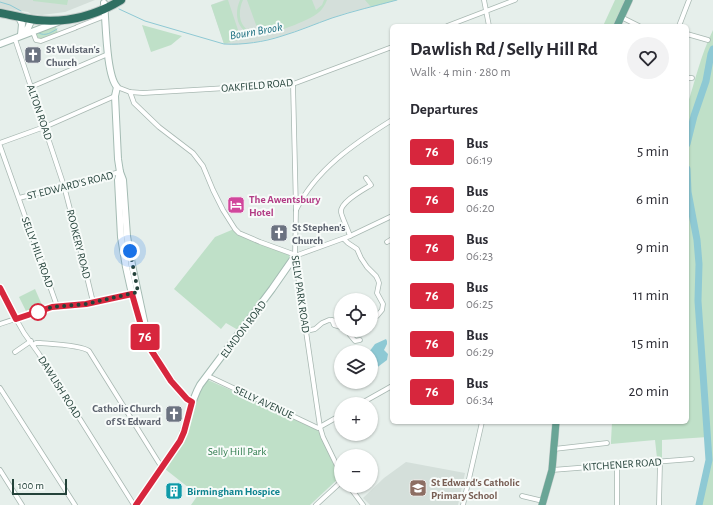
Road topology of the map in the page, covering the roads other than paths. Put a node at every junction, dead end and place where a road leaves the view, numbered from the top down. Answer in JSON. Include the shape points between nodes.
{"nodes":[{"id":1,"x":121,"y":0,"type":"edge"},
{"id":2,"x":484,"y":0,"type":"edge"},
{"id":3,"x":515,"y":0,"type":"edge"},
{"id":4,"x":629,"y":0,"type":"edge"},
{"id":5,"x":689,"y":0,"type":"edge"},
{"id":6,"x":106,"y":7,"type":"edge"},
{"id":7,"x":486,"y":11,"type":"junction"},
{"id":8,"x":0,"y":13,"type":"edge"},
{"id":9,"x":19,"y":17,"type":"junction"},
{"id":10,"x":620,"y":17,"type":"junction"},
{"id":11,"x":32,"y":19,"type":"junction"},
{"id":12,"x":59,"y":21,"type":"junction"},
{"id":13,"x":452,"y":24,"type":"edge"},
{"id":14,"x":489,"y":24,"type":"edge"},
{"id":15,"x":617,"y":24,"type":"edge"},
{"id":16,"x":635,"y":24,"type":"edge"},
{"id":17,"x":679,"y":24,"type":"edge"},
{"id":18,"x":33,"y":32,"type":"junction"},
{"id":19,"x":689,"y":35,"type":"edge"},
{"id":20,"x":18,"y":37,"type":"junction"},
{"id":21,"x":708,"y":40,"type":"dead end"},
{"id":22,"x":0,"y":44,"type":"edge"},
{"id":23,"x":390,"y":48,"type":"edge"},
{"id":24,"x":108,"y":54,"type":"junction"},
{"id":25,"x":293,"y":84,"type":"junction"},
{"id":26,"x":31,"y":87,"type":"junction"},
{"id":27,"x":117,"y":87,"type":"junction"},
{"id":28,"x":130,"y":92,"type":"junction"},
{"id":29,"x":115,"y":96,"type":"junction"},
{"id":30,"x":390,"y":121,"type":"edge"},
{"id":31,"x":45,"y":126,"type":"junction"},
{"id":32,"x":0,"y":144,"type":"edge"},
{"id":33,"x":120,"y":172,"type":"junction"},
{"id":34,"x":366,"y":178,"type":"dead end"},
{"id":35,"x":64,"y":186,"type":"junction"},
{"id":36,"x":304,"y":195,"type":"junction"},
{"id":37,"x":295,"y":196,"type":"junction"},
{"id":38,"x":19,"y":198,"type":"junction"},
{"id":39,"x":296,"y":210,"type":"junction"},
{"id":40,"x":390,"y":217,"type":"edge"},
{"id":41,"x":350,"y":236,"type":"junction"},
{"id":42,"x":344,"y":239,"type":"junction"},
{"id":43,"x":390,"y":241,"type":"edge"},
{"id":44,"x":387,"y":242,"type":"dead end"},
{"id":45,"x":295,"y":256,"type":"junction"},
{"id":46,"x":0,"y":288,"type":"edge"},
{"id":47,"x":135,"y":293,"type":"junction"},
{"id":48,"x":376,"y":293,"type":"edge"},
{"id":49,"x":378,"y":296,"type":"edge"},
{"id":50,"x":93,"y":302,"type":"junction"},
{"id":51,"x":57,"y":306,"type":"junction"},
{"id":52,"x":378,"y":315,"type":"edge"},
{"id":53,"x":16,"y":319,"type":"junction"},
{"id":54,"x":332,"y":320,"type":"joint"},
{"id":55,"x":0,"y":324,"type":"edge"},
{"id":56,"x":334,"y":325,"type":"edge"},
{"id":57,"x":306,"y":331,"type":"junction"},
{"id":58,"x":352,"y":337,"type":"edge"},
{"id":59,"x":360,"y":340,"type":"dead end"},
{"id":60,"x":355,"y":341,"type":"junction"},
{"id":61,"x":32,"y":343,"type":"junction"},
{"id":62,"x":355,"y":345,"type":"edge"},
{"id":63,"x":15,"y":352,"type":"dead end"},
{"id":64,"x":208,"y":376,"type":"junction"},
{"id":65,"x":390,"y":387,"type":"edge"},
{"id":66,"x":0,"y":388,"type":"edge"},
{"id":67,"x":372,"y":397,"type":"edge"},
{"id":68,"x":192,"y":402,"type":"junction"},
{"id":69,"x":334,"y":419,"type":"edge"},
{"id":70,"x":482,"y":424,"type":"edge"},
{"id":71,"x":556,"y":424,"type":"edge"},
{"id":72,"x":320,"y":427,"type":"junction"},
{"id":73,"x":607,"y":443,"type":"dead end"},
{"id":74,"x":554,"y":449,"type":"junction"},
{"id":75,"x":692,"y":459,"type":"dead end"},
{"id":76,"x":334,"y":460,"type":"edge"},
{"id":77,"x":660,"y":462,"type":"junction"},
{"id":78,"x":617,"y":465,"type":"junction"},
{"id":79,"x":163,"y":467,"type":"junction"},
{"id":80,"x":0,"y":470,"type":"edge"},
{"id":81,"x":552,"y":470,"type":"junction"},
{"id":82,"x":334,"y":488,"type":"edge"},
{"id":83,"x":354,"y":493,"type":"edge"},
{"id":84,"x":522,"y":497,"type":"dead end"},
{"id":85,"x":543,"y":503,"type":"edge"},
{"id":86,"x":22,"y":505,"type":"edge"},
{"id":87,"x":75,"y":505,"type":"edge"},
{"id":88,"x":135,"y":505,"type":"edge"},
{"id":89,"x":316,"y":505,"type":"edge"},
{"id":90,"x":363,"y":505,"type":"edge"},
{"id":91,"x":463,"y":505,"type":"edge"},
{"id":92,"x":617,"y":505,"type":"edge"},
{"id":93,"x":660,"y":505,"type":"edge"}],
"edges":[{"from":1,"to":6,"type":"highway"},
{"from":2,"to":7,"type":"street"},
{"from":3,"to":7,"type":"street"},
{"from":4,"to":10,"type":"main road"},
{"from":5,"to":17,"type":"street"},
{"from":6,"to":12,"type":"highway"},
{"from":6,"to":18,"type":"street","via":[[76,28],[40,41],[36,40]]},
{"from":6,"to":24,"type":"street"},
{"from":7,"to":13,"type":"street"},
{"from":7,"to":14,"type":"street"},
{"from":8,"to":9,"type":"highway"},
{"from":9,"to":11,"type":"highway"},
{"from":9,"to":20,"type":"street","via":[[22,24]]},
{"from":10,"to":15,"type":"main road"},
{"from":10,"to":16,"type":"street"},
{"from":11,"to":12,"type":"highway"},
{"from":11,"to":20,"type":"street","via":[[28,28]]},
{"from":12,"to":18,"type":"street"},
{"from":18,"to":20,"type":"street"},
{"from":19,"to":21,"type":"street"},
{"from":20,"to":22,"type":"street"},
{"from":20,"to":26,"type":"street","name":"ALTON ROAD"},
{"from":23,"to":25,"type":"street","name":"OAKFIELD ROAD"},
{"from":24,"to":26,"type":"street"},
{"from":24,"to":27,"type":"street","via":[[112,80]]},
{"from":25,"to":28,"type":"street","name":"OAKFIELD ROAD","via":[[143,94]]},
{"from":25,"to":37,"type":"street","name":"SELLY PARK ROAD"},
{"from":26,"to":31,"type":"street","name":"ALTON ROAD"},
{"from":27,"to":28,"type":"street","name":"OAKFIELD ROAD"},
{"from":27,"to":29,"type":"street"},
{"from":28,"to":45,"type":"street","via":[[134,103],[159,127],[193,153],[203,166],[223,210],[239,233]]},
{"from":29,"to":31,"type":"street"},
{"from":29,"to":33,"type":"street"},
{"from":30,"to":36,"type":"street","via":[[350,148],[323,171]]},
{"from":31,"to":32,"type":"street"},
{"from":31,"to":35,"type":"street","name":"ALTON ROAD"},
{"from":32,"to":38,"type":"street","name":"SELLY HILL ROAD"},
{"from":33,"to":35,"type":"street","name":"ST EDWARD'S ROAD"},
{"from":33,"to":47,"type":"street","via":[[123,180],[126,267]]},
{"from":34,"to":41,"type":"street","via":[[371,185],[350,199],[340,213]]},
{"from":35,"to":38,"type":"street","name":"ST EDWARD'S ROAD"},
{"from":35,"to":50,"type":"street","name":"ROOKERY ROAD"},
{"from":36,"to":37,"type":"street"},
{"from":36,"to":39,"type":"street"},
{"from":37,"to":39,"type":"street","name":"SELLY PARK ROAD"},
{"from":38,"to":51,"type":"street","name":"SELLY HILL ROAD"},
{"from":39,"to":45,"type":"street","name":"SELLY PARK ROAD"},
{"from":40,"to":41,"type":"street"},
{"from":41,"to":42,"type":"street"},
{"from":42,"to":45,"type":"street"},
{"from":42,"to":48,"type":"street","via":[[357,248],[367,267],[376,276]]},
{"from":43,"to":44,"type":"street"},
{"from":45,"to":57,"type":"street","name":"SELLY PARK ROAD"},
{"from":45,"to":64,"type":"street","name":"ELMDON ROAD"},
{"from":46,"to":53,"type":"street","name":"DAWLISH ROAD"},
{"from":47,"to":50,"type":"street"},
{"from":47,"to":68,"type":"street","via":[[144,336],[171,381]]},
{"from":49,"to":52,"type":"street","via":[[383,304]]},
{"from":50,"to":51,"type":"street"},
{"from":51,"to":53,"type":"street"},
{"from":53,"to":55,"type":"street"},
{"from":53,"to":61,"type":"street","name":"DAWLISH ROAD"},
{"from":54,"to":56,"type":"street"},
{"from":54,"to":57,"type":"street"},
{"from":57,"to":72,"type":"street","name":"SELLY PARK ROAD"},
{"from":58,"to":60,"type":"street"},
{"from":59,"to":60,"type":"street"},
{"from":60,"to":62,"type":"street"},
{"from":61,"to":63,"type":"street"},
{"from":61,"to":79,"type":"street","via":[[85,348],[89,351]]},
{"from":61,"to":88,"type":"street","name":"DAWLISH ROAD"},
{"from":64,"to":68,"type":"street","name":"ELMDON ROAD"},
{"from":64,"to":72,"type":"street","name":"SELLY AVENUE"},
{"from":65,"to":67,"type":"street"},
{"from":66,"to":87,"type":"street"},
{"from":68,"to":79,"type":"street","name":"ELMDON ROAD","via":[[180,441]]},
{"from":69,"to":72,"type":"street"},
{"from":70,"to":91,"type":"street"},
{"from":71,"to":74,"type":"main road"},
{"from":72,"to":76,"type":"street","name":"SELLY PARK ROAD"},
{"from":73,"to":74,"type":"street"},
{"from":74,"to":81,"type":"main road"},
{"from":75,"to":77,"type":"street","name":"KITCHENER ROAD"},
{"from":77,"to":78,"type":"street","name":"KITCHENER ROAD"},
{"from":77,"to":93,"type":"street"},
{"from":78,"to":81,"type":"street","name":"KITCHENER ROAD"},
{"from":78,"to":92,"type":"street"},
{"from":79,"to":88,"type":"street","name":"ELMDON ROAD"},
{"from":80,"to":86,"type":"street"},
{"from":81,"to":85,"type":"main road"},
{"from":82,"to":89,"type":"street"},
{"from":83,"to":90,"type":"street"},
{"from":84,"to":85,"type":"street"}]}
